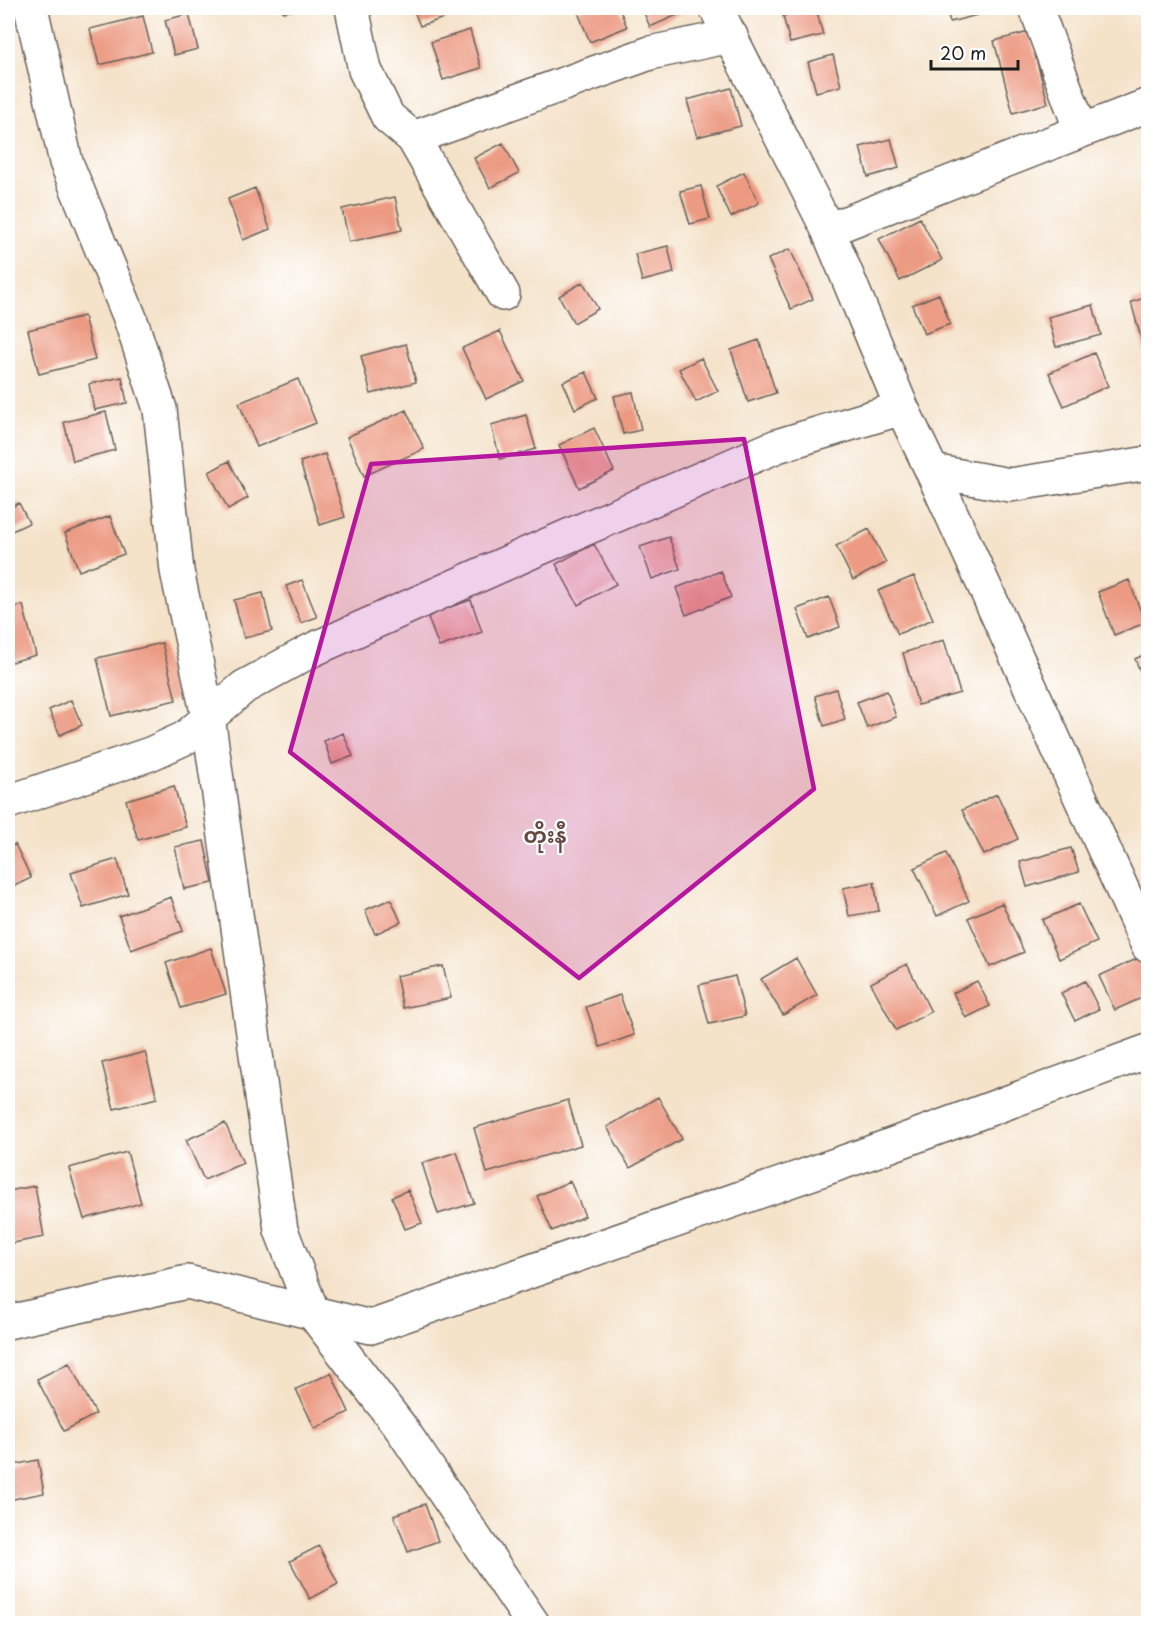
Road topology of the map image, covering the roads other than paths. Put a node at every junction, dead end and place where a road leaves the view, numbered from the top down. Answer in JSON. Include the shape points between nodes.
{"nodes":[{"id":1,"x":31,"y":8,"type":"edge"},
{"id":2,"x":352,"y":8,"type":"edge"},
{"id":3,"x":716,"y":8,"type":"edge"},
{"id":4,"x":1036,"y":8,"type":"edge"},
{"id":5,"x":731,"y":36,"type":"junction"},
{"id":6,"x":1149,"y":105,"type":"edge"},
{"id":7,"x":1081,"y":131,"type":"junction"},
{"id":8,"x":413,"y":138,"type":"junction"},
{"id":9,"x":828,"y":230,"type":"junction"},
{"id":10,"x":503,"y":294,"type":"dead end"},
{"id":11,"x":902,"y":408,"type":"junction"},
{"id":12,"x":1149,"y":463,"type":"edge"},
{"id":13,"x":932,"y":471,"type":"junction"},
{"id":14,"x":208,"y":717,"type":"junction"},
{"id":15,"x":8,"y":802,"type":"edge"},
{"id":16,"x":1149,"y":946,"type":"edge"},
{"id":17,"x":1149,"y":1051,"type":"edge"},
{"id":18,"x":313,"y":1313,"type":"junction"},
{"id":19,"x":8,"y":1322,"type":"edge"},
{"id":20,"x":533,"y":1623,"type":"edge"}],
"edges":[{"from":1,"to":14,"type":"street","via":[[66,162],[130,318],[160,409],[177,571]]},
{"from":2,"to":8,"type":"street","via":[[365,70],[388,117]]},
{"from":3,"to":5,"type":"street"},
{"from":4,"to":7,"type":"street"},
{"from":5,"to":8,"type":"street","via":[[650,53]]},
{"from":5,"to":9,"type":"street"},
{"from":6,"to":7,"type":"street"},
{"from":7,"to":9,"type":"street"},
{"from":8,"to":10,"type":"street"},
{"from":9,"to":11,"type":"street"},
{"from":11,"to":13,"type":"street"},
{"from":11,"to":14,"type":"street","via":[[777,446],[531,552],[312,650],[244,687]]},
{"from":12,"to":13,"type":"street","via":[[1010,485]]},
{"from":13,"to":16,"type":"street"},
{"from":14,"to":15,"type":"street","via":[[185,738],[150,754]]},
{"from":14,"to":18,"type":"street","via":[[281,1230]]},
{"from":17,"to":18,"type":"street","via":[[371,1327]]},
{"from":18,"to":19,"type":"street","via":[[187,1282]]},
{"from":18,"to":20,"type":"street","via":[[401,1428]]}]}
